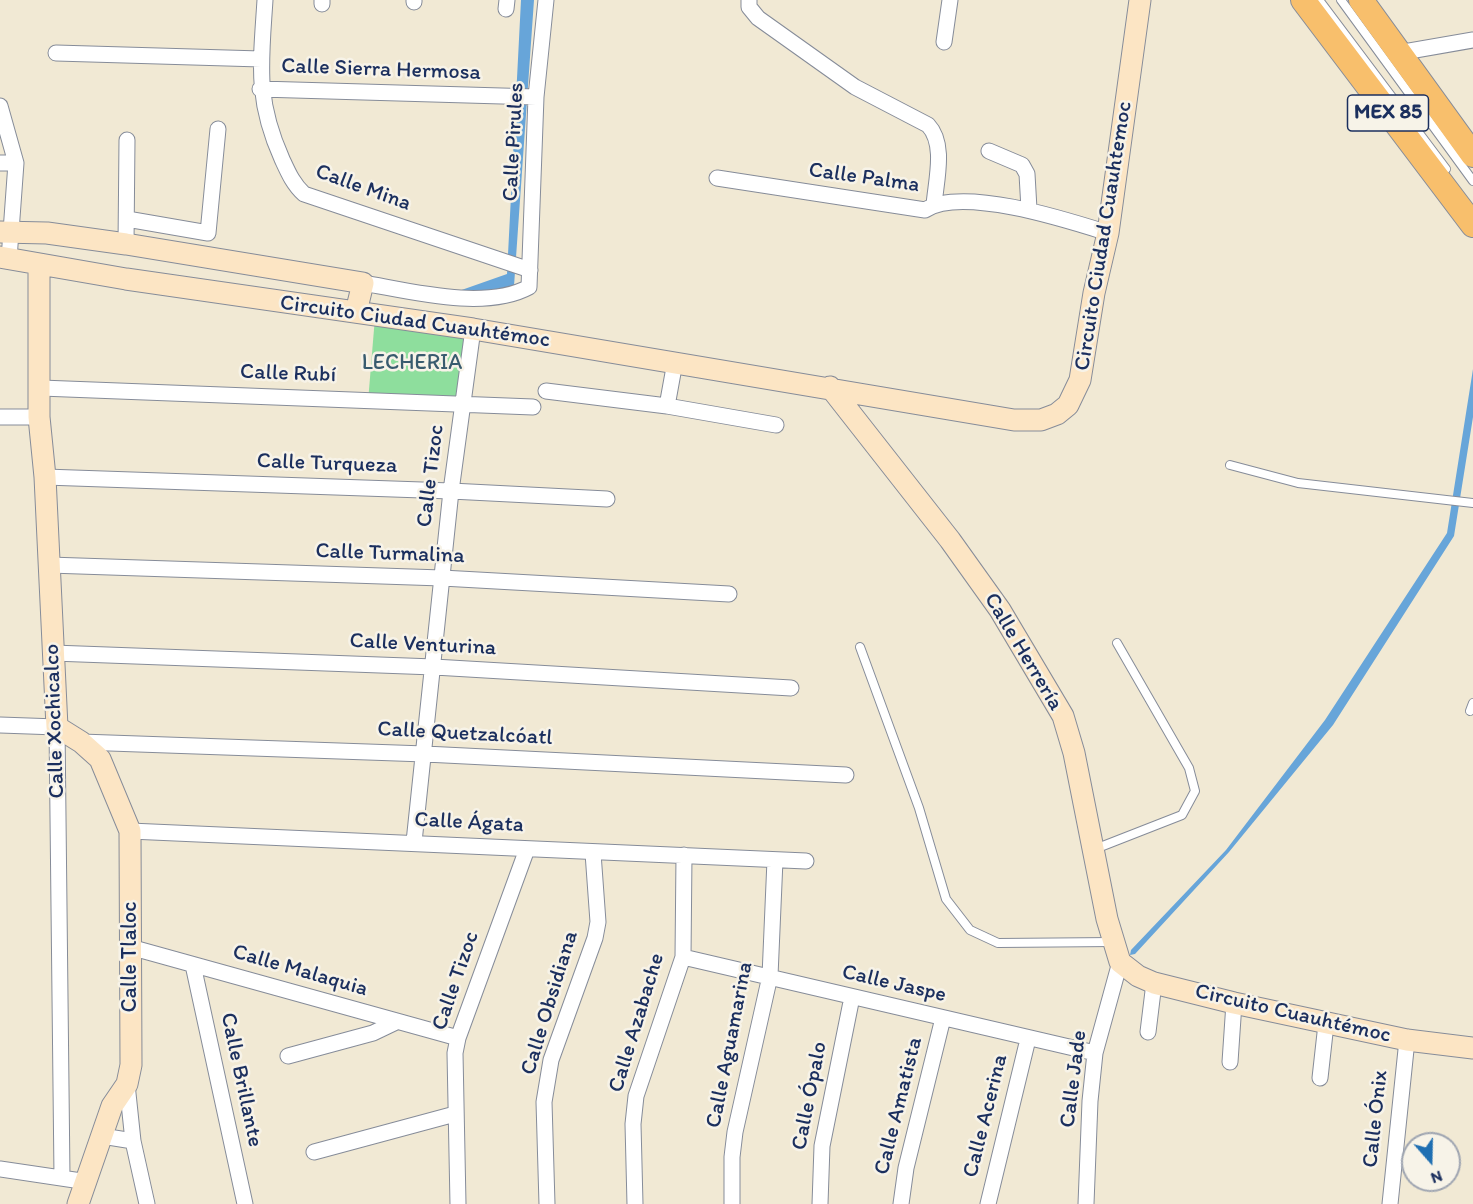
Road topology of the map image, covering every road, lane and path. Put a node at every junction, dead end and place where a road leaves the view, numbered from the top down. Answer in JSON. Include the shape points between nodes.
{"nodes":[{"id":1,"x":265,"y":0,"type":"edge"},
{"id":2,"x":546,"y":0,"type":"edge"},
{"id":3,"x":749,"y":0,"type":"edge"},
{"id":4,"x":950,"y":0,"type":"edge"},
{"id":5,"x":1140,"y":0,"type":"edge"},
{"id":6,"x":1303,"y":0,"type":"edge"},
{"id":7,"x":1319,"y":0,"type":"edge"},
{"id":8,"x":1341,"y":0,"type":"edge"},
{"id":9,"x":1361,"y":0,"type":"edge"},
{"id":10,"x":1473,"y":40,"type":"edge"},
{"id":11,"x":944,"y":42,"type":"dead end"},
{"id":12,"x":56,"y":53,"type":"dead end"},
{"id":13,"x":1398,"y":53,"type":"junction"},
{"id":14,"x":261,"y":59,"type":"junction"},
{"id":15,"x":260,"y":88,"type":"junction"},
{"id":16,"x":533,"y":97,"type":"junction"},
{"id":17,"x":0,"y":106,"type":"edge"},
{"id":18,"x":218,"y":129,"type":"dead end"},
{"id":19,"x":127,"y":140,"type":"dead end"},
{"id":20,"x":989,"y":151,"type":"dead end"},
{"id":21,"x":1473,"y":155,"type":"edge"},
{"id":22,"x":0,"y":163,"type":"edge"},
{"id":23,"x":16,"y":163,"type":"junction"},
{"id":24,"x":1452,"y":177,"type":"dead end"},
{"id":25,"x":717,"y":178,"type":"dead end"},
{"id":26,"x":1473,"y":181,"type":"edge"},
{"id":27,"x":934,"y":205,"type":"junction"},
{"id":28,"x":1029,"y":209,"type":"junction"},
{"id":29,"x":127,"y":219,"type":"junction"},
{"id":30,"x":1473,"y":225,"type":"edge"},
{"id":31,"x":6,"y":232,"type":"edge"},
{"id":32,"x":1108,"y":233,"type":"junction"},
{"id":33,"x":126,"y":244,"type":"junction"},
{"id":34,"x":4,"y":258,"type":"edge"},
{"id":35,"x":518,"y":265,"type":"junction"},
{"id":36,"x":39,"y":266,"type":"junction"},
{"id":37,"x":363,"y":283,"type":"junction"},
{"id":38,"x":356,"y":312,"type":"junction"},
{"id":39,"x":473,"y":329,"type":"junction"},
{"id":40,"x":675,"y":362,"type":"junction"},
{"id":41,"x":830,"y":387,"type":"junction"},
{"id":42,"x":41,"y":388,"type":"junction"},
{"id":43,"x":546,"y":391,"type":"dead end"},
{"id":44,"x":462,"y":402,"type":"junction"},
{"id":45,"x":667,"y":406,"type":"junction"},
{"id":46,"x":533,"y":407,"type":"dead end"},
{"id":47,"x":0,"y":417,"type":"edge"},
{"id":48,"x":39,"y":417,"type":"junction"},
{"id":49,"x":777,"y":425,"type":"dead end"},
{"id":50,"x":1230,"y":465,"type":"dead end"},
{"id":51,"x":45,"y":477,"type":"junction"},
{"id":52,"x":452,"y":490,"type":"junction"},
{"id":53,"x":607,"y":499,"type":"dead end"},
{"id":54,"x":1473,"y":503,"type":"edge"},
{"id":55,"x":49,"y":565,"type":"junction"},
{"id":56,"x":442,"y":578,"type":"junction"},
{"id":57,"x":729,"y":594,"type":"dead end"},
{"id":58,"x":1117,"y":643,"type":"dead end"},
{"id":59,"x":860,"y":647,"type":"dead end"},
{"id":60,"x":53,"y":653,"type":"junction"},
{"id":61,"x":434,"y":667,"type":"junction"},
{"id":62,"x":791,"y":688,"type":"dead end"},
{"id":63,"x":0,"y":725,"type":"edge"},
{"id":64,"x":57,"y":727,"type":"junction"},
{"id":65,"x":81,"y":742,"type":"junction"},
{"id":66,"x":425,"y":754,"type":"junction"},
{"id":67,"x":846,"y":775,"type":"dead end"},
{"id":68,"x":130,"y":831,"type":"junction"},
{"id":69,"x":414,"y":842,"type":"junction"},
{"id":70,"x":527,"y":849,"type":"junction"},
{"id":71,"x":1094,"y":850,"type":"junction"},
{"id":72,"x":593,"y":853,"type":"junction"},
{"id":73,"x":684,"y":855,"type":"junction"},
{"id":74,"x":775,"y":860,"type":"junction"},
{"id":75,"x":806,"y":861,"type":"dead end"},
{"id":76,"x":130,"y":947,"type":"junction"},
{"id":77,"x":1117,"y":952,"type":"junction"},
{"id":78,"x":683,"y":957,"type":"junction"},
{"id":79,"x":193,"y":965,"type":"junction"},
{"id":80,"x":770,"y":976,"type":"junction"},
{"id":81,"x":1154,"y":983,"type":"junction"},
{"id":82,"x":852,"y":997,"type":"junction"},
{"id":83,"x":1234,"y":1002,"type":"junction"},
{"id":84,"x":943,"y":1018,"type":"junction"},
{"id":85,"x":396,"y":1022,"type":"junction"},
{"id":86,"x":1326,"y":1024,"type":"junction"},
{"id":87,"x":1148,"y":1032,"type":"dead end"},
{"id":88,"x":458,"y":1038,"type":"junction"},
{"id":89,"x":1028,"y":1039,"type":"junction"},
{"id":90,"x":1407,"y":1040,"type":"junction"},
{"id":91,"x":1473,"y":1048,"type":"edge"},
{"id":92,"x":1095,"y":1053,"type":"junction"},
{"id":93,"x":288,"y":1056,"type":"dead end"},
{"id":94,"x":1230,"y":1062,"type":"dead end"},
{"id":95,"x":1320,"y":1078,"type":"dead end"},
{"id":96,"x":127,"y":1084,"type":"junction"},
{"id":97,"x":456,"y":1114,"type":"junction"},
{"id":98,"x":102,"y":1136,"type":"junction"},
{"id":99,"x":133,"y":1141,"type":"junction"},
{"id":100,"x":314,"y":1152,"type":"dead end"},
{"id":101,"x":0,"y":1169,"type":"edge"},
{"id":102,"x":62,"y":1177,"type":"junction"},
{"id":103,"x":88,"y":1182,"type":"junction"},
{"id":104,"x":78,"y":1204,"type":"edge"},
{"id":105,"x":147,"y":1204,"type":"edge"},
{"id":106,"x":245,"y":1204,"type":"edge"},
{"id":107,"x":458,"y":1204,"type":"edge"},
{"id":108,"x":548,"y":1204,"type":"edge"},
{"id":109,"x":635,"y":1204,"type":"edge"},
{"id":110,"x":732,"y":1204,"type":"edge"},
{"id":111,"x":820,"y":1204,"type":"edge"},
{"id":112,"x":901,"y":1204,"type":"edge"},
{"id":113,"x":988,"y":1204,"type":"edge"},
{"id":114,"x":1086,"y":1204,"type":"edge"},
{"id":115,"x":1390,"y":1204,"type":"edge"}],
"edges":[{"from":1,"to":14,"type":"street","name":"Calle Mina"},
{"from":2,"to":16,"type":"street","name":"Calle Pirules"},
{"from":3,"to":27,"type":"street","via":[[749,7],[758,18],[816,60],[936,133],[939,144]]},
{"from":4,"to":11,"type":"street"},
{"from":5,"to":32,"type":"main road","name":"Circuito Ciudad Cuauhtemoc"},
{"from":6,"to":30,"type":"main road","number":"MEX 85"},
{"from":7,"to":24,"type":"lane"},
{"from":8,"to":26,"type":"lane"},
{"from":9,"to":13,"type":"main road","number":"MEX 85"},
{"from":10,"to":13,"type":"street"},
{"from":12,"to":14,"type":"street"},
{"from":13,"to":21,"type":"main road","number":"MEX 85"},
{"from":14,"to":15,"type":"street","name":"Calle Mina"},
{"from":15,"to":16,"type":"street","name":"Calle Sierra Hermosa"},
{"from":15,"to":35,"type":"street","name":"Calle Mina","via":[[270,132],[294,185],[304,194]]},
{"from":16,"to":35,"type":"street","name":"Calle Pirules"},
{"from":17,"to":23,"type":"street"},
{"from":18,"to":29,"type":"street","via":[[208,233]]},
{"from":19,"to":29,"type":"street"},
{"from":20,"to":28,"type":"street","via":[[1022,165],[1027,174]]},
{"from":22,"to":23,"type":"street"},
{"from":23,"to":31,"type":"street"},
{"from":25,"to":27,"type":"street","name":"Calle Palma","via":[[925,210]]},
{"from":27,"to":28,"type":"street","name":"Calle Palma","via":[[945,201]]},
{"from":28,"to":32,"type":"street","name":"Calle Palma"},
{"from":29,"to":33,"type":"street"},
{"from":31,"to":33,"type":"main road","via":[[47,233]]},
{"from":31,"to":34,"type":"street"},
{"from":32,"to":41,"type":"main road","name":"Circuito Ciudad Cuauhtemoc","via":[[1080,380],[1068,405],[1057,414],[1041,420],[1014,420]]},
{"from":33,"to":37,"type":"main road"},
{"from":34,"to":36,"type":"main road","name":"Circuito Ciudad Cuauhtémoc"},
{"from":35,"to":37,"type":"street","name":"Calle Pirules","via":[[529,287],[517,293],[462,299]]},
{"from":36,"to":38,"type":"main road","name":"Circuito Ciudad Cuauhtémoc"},
{"from":36,"to":42,"type":"main road","name":"Calle Xochicalco"},
{"from":37,"to":38,"type":"main road"},
{"from":38,"to":39,"type":"main road","name":"Circuito Ciudad Cuauhtémoc"},
{"from":39,"to":40,"type":"main road","name":"Circuito Ciudad Cuauhtémoc"},
{"from":39,"to":44,"type":"street","name":"Calle Tizoc"},
{"from":40,"to":41,"type":"main road","name":"Circuito Ciudad Cuauhtémoc"},
{"from":40,"to":45,"type":"street"},
{"from":41,"to":71,"type":"main road","name":"Calle Herrería","via":[[1000,610],[1063,716]]},
{"from":42,"to":44,"type":"street","name":"Calle Rubí"},
{"from":42,"to":48,"type":"main road","name":"Calle Xochicalco"},
{"from":43,"to":45,"type":"street"},
{"from":44,"to":46,"type":"street","name":"Calle Rubí"},
{"from":44,"to":52,"type":"street","name":"Calle Tizoc"},
{"from":45,"to":49,"type":"street"},
{"from":47,"to":48,"type":"street"},
{"from":48,"to":51,"type":"main road","name":"Calle Xochicalco"},
{"from":50,"to":54,"type":"lane","via":[[1298,483]]},
{"from":51,"to":52,"type":"street","name":"Calle Turqueza"},
{"from":51,"to":55,"type":"main road","name":"Calle Xochicalco"},
{"from":52,"to":53,"type":"street","name":"Calle Turqueza"},
{"from":52,"to":56,"type":"street","name":"Calle Tizoc"},
{"from":55,"to":56,"type":"street","name":"Calle Turmalina"},
{"from":55,"to":60,"type":"main road","name":"Calle Xochicalco"},
{"from":56,"to":57,"type":"street","name":"Calle Turmalina"},
{"from":56,"to":61,"type":"street","name":"Calle Tizoc"},
{"from":58,"to":71,"type":"lane","via":[[1189,768],[1195,791],[1182,815]]},
{"from":59,"to":77,"type":"lane","via":[[919,808],[946,899],[970,930],[998,943]]},
{"from":60,"to":61,"type":"street","name":"Calle Venturina"},
{"from":60,"to":64,"type":"main road","name":"Calle Xochicalco"},
{"from":61,"to":62,"type":"street","name":"Calle Venturina"},
{"from":61,"to":66,"type":"street","name":"Calle Tizoc"},
{"from":63,"to":64,"type":"street"},
{"from":64,"to":65,"type":"main road","name":"Calle Tlaloc"},
{"from":64,"to":102,"type":"street","name":"Calle Xochicalco"},
{"from":65,"to":66,"type":"street","name":"Calle Quetzalcóatl"},
{"from":65,"to":68,"type":"main road","name":"Calle Tlaloc","via":[[100,759]]},
{"from":66,"to":67,"type":"street","name":"Calle Quetzalcóatl"},
{"from":66,"to":69,"type":"street","name":"Calle Tizoc"},
{"from":68,"to":69,"type":"street","name":"Calle Ágata"},
{"from":68,"to":76,"type":"main road","name":"Calle Tlaloc"},
{"from":69,"to":70,"type":"street","name":"Calle Ágata"},
{"from":70,"to":72,"type":"street","name":"Calle Ágata"},
{"from":70,"to":88,"type":"street","name":"Calle Tizoc"},
{"from":71,"to":77,"type":"main road","name":"Calle Herrería"},
{"from":72,"to":73,"type":"street","name":"Calle Ágata"},
{"from":72,"to":108,"type":"street","name":"Calle Obsidiana","via":[[598,922],[595,938],[551,1060],[544,1102]]},
{"from":73,"to":74,"type":"street","name":"Calle Ágata"},
{"from":73,"to":78,"type":"street","name":"Calle Azabache"},
{"from":74,"to":75,"type":"street","name":"Calle Ágata"},
{"from":74,"to":80,"type":"street","name":"Calle Aguamarina"},
{"from":76,"to":79,"type":"street","name":"Calle Malaquia"},
{"from":76,"to":96,"type":"main road","name":"Calle Tlaloc","via":[[131,1065]]},
{"from":77,"to":81,"type":"main road","name":"Circuito Cuauhtémoc","via":[[1138,976]]},
{"from":77,"to":92,"type":"street","name":"Calle Jade"},
{"from":78,"to":80,"type":"street","name":"Calle Jaspe"},
{"from":78,"to":109,"type":"street","name":"Calle Azabache","via":[[636,1096]]},
{"from":79,"to":85,"type":"street","name":"Calle Malaquia"},
{"from":79,"to":106,"type":"street","name":"Calle Brillante"},
{"from":80,"to":82,"type":"street","name":"Calle Jaspe"},
{"from":80,"to":110,"type":"street","name":"Calle Aguamarina","via":[[735,1132]]},
{"from":81,"to":83,"type":"main road","name":"Circuito Cuauhtémoc"},
{"from":81,"to":87,"type":"street"},
{"from":82,"to":84,"type":"street","name":"Calle Jaspe"},
{"from":82,"to":111,"type":"street","name":"Calle Ópalo","via":[[822,1146]]},
{"from":83,"to":86,"type":"main road","name":"Circuito Cuauhtémoc"},
{"from":83,"to":94,"type":"street"},
{"from":84,"to":89,"type":"street","name":"Calle Jaspe"},
{"from":84,"to":112,"type":"street","name":"Calle Amatista","via":[[906,1168]]},
{"from":85,"to":88,"type":"street","name":"Calle Malaquia"},
{"from":85,"to":93,"type":"street","via":[[373,1033]]},
{"from":86,"to":90,"type":"main road","name":"Circuito Cuauhtémoc"},
{"from":86,"to":95,"type":"street"},
{"from":88,"to":97,"type":"street","name":"Calle Tizoc"},
{"from":89,"to":92,"type":"street","name":"Calle Jaspe"},
{"from":89,"to":113,"type":"street","name":"Calle Acerina"},
{"from":90,"to":91,"type":"main road","name":"Circuito Cuauhtémoc"},
{"from":90,"to":115,"type":"street","name":"Calle Ónix"},
{"from":92,"to":114,"type":"street","name":"Calle Jade"},
{"from":96,"to":98,"type":"main road","name":"Calle Tlaloc","via":[[112,1106]]},
{"from":96,"to":99,"type":"street"},
{"from":97,"to":100,"type":"street"},
{"from":97,"to":107,"type":"street","name":"Calle Tizoc"},
{"from":98,"to":99,"type":"street"},
{"from":98,"to":103,"type":"main road","name":"Calle Tlaloc"},
{"from":99,"to":105,"type":"street"},
{"from":101,"to":102,"type":"street"},
{"from":102,"to":103,"type":"street"},
{"from":103,"to":104,"type":"main road","name":"Calle Tlaloc"}]}
